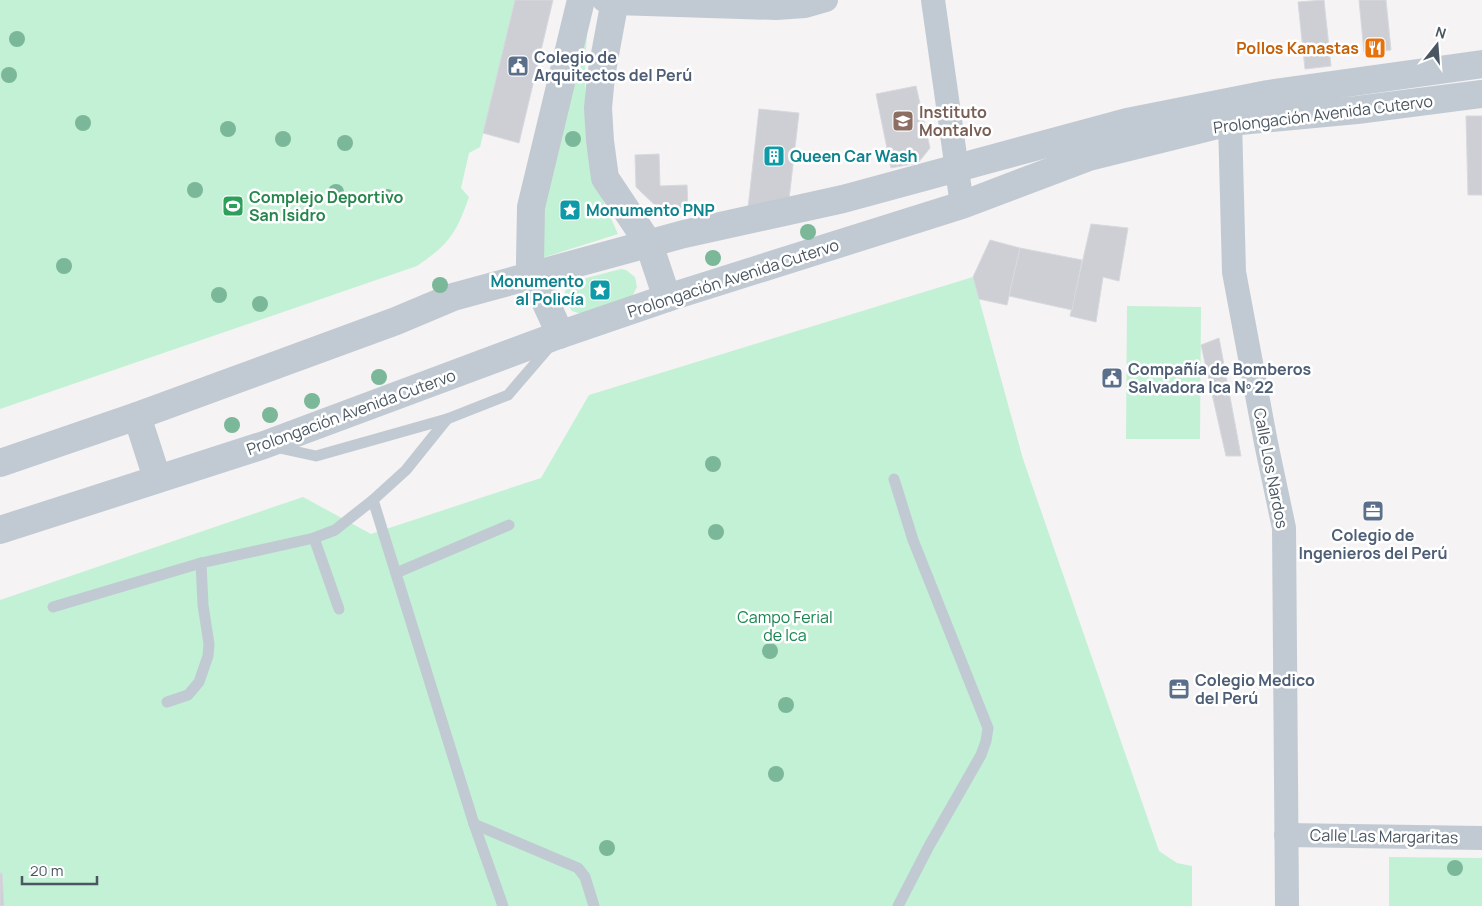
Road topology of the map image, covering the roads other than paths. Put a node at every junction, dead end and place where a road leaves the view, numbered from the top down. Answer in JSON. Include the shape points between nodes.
{"nodes":[{"id":1,"x":581,"y":0,"type":"edge"},
{"id":2,"x":826,"y":0,"type":"edge"},
{"id":3,"x":932,"y":0,"type":"edge"},
{"id":4,"x":611,"y":1,"type":"edge"},
{"id":5,"x":1482,"y":64,"type":"edge"},
{"id":6,"x":1482,"y":94,"type":"edge"},
{"id":7,"x":1230,"y":122,"type":"junction"},
{"id":8,"x":958,"y":168,"type":"junction"},
{"id":9,"x":962,"y":205,"type":"junction"},
{"id":10,"x":649,"y":244,"type":"junction"},
{"id":11,"x":534,"y":277,"type":"junction"},
{"id":12,"x":667,"y":298,"type":"junction"},
{"id":13,"x":559,"y":335,"type":"junction"},
{"id":14,"x":138,"y":416,"type":"junction"},
{"id":15,"x":447,"y":419,"type":"junction"},
{"id":16,"x":264,"y":445,"type":"junction"},
{"id":17,"x":0,"y":464,"type":"edge"},
{"id":18,"x":157,"y":478,"type":"junction"},
{"id":19,"x":894,"y":478,"type":"dead end"},
{"id":20,"x":373,"y":500,"type":"junction"},
{"id":21,"x":508,"y":525,"type":"dead end"},
{"id":22,"x":0,"y":530,"type":"edge"},
{"id":23,"x":314,"y":538,"type":"junction"},
{"id":24,"x":201,"y":563,"type":"junction"},
{"id":25,"x":396,"y":573,"type":"junction"},
{"id":26,"x":54,"y":607,"type":"dead end"},
{"id":27,"x":339,"y":609,"type":"dead end"},
{"id":28,"x":167,"y":702,"type":"dead end"},
{"id":29,"x":474,"y":824,"type":"junction"},
{"id":30,"x":1286,"y":835,"type":"junction"},
{"id":31,"x":1482,"y":838,"type":"edge"},
{"id":32,"x":503,"y":906,"type":"edge"},
{"id":33,"x":594,"y":906,"type":"edge"},
{"id":34,"x":898,"y":906,"type":"edge"},
{"id":35,"x":1287,"y":906,"type":"edge"}],
"edges":[{"from":1,"to":11,"type":"street","via":[[531,207],[530,263]]},
{"from":2,"to":4,"type":"street","via":[[805,6],[776,8]]},
{"from":3,"to":8,"type":"street"},
{"from":4,"to":10,"type":"street","via":[[598,108],[602,160],[605,178]]},
{"from":5,"to":8,"type":"street","name":"Prolongación Avenida Cutervo","via":[[1268,94],[1127,122]]},
{"from":6,"to":7,"type":"street","name":"Prolongación Avenida Cutervo"},
{"from":7,"to":9,"type":"street","name":"Prolongación Avenida Cutervo","via":[[1088,157]]},
{"from":7,"to":30,"type":"street","name":"Calle Los Nardos","via":[[1234,272],[1284,528]]},
{"from":8,"to":9,"type":"street"},
{"from":8,"to":10,"type":"street","name":"Prolongación Avenida Cutervo","via":[[843,199]]},
{"from":9,"to":12,"type":"street","name":"Prolongación Avenida Cutervo"},
{"from":10,"to":11,"type":"street","name":"Prolongación Avenida Cutervo"},
{"from":10,"to":12,"type":"street"},
{"from":11,"to":13,"type":"street"},
{"from":11,"to":14,"type":"street","name":"Prolongación Avenida Cutervo","via":[[453,297]]},
{"from":12,"to":13,"type":"street","name":"Prolongación Avenida Cutervo"},
{"from":13,"to":15,"type":"lane","via":[[508,395]]},
{"from":13,"to":16,"type":"street","name":"Prolongación Avenida Cutervo"},
{"from":14,"to":17,"type":"street","name":"Prolongación Avenida Cutervo"},
{"from":14,"to":18,"type":"street"},
{"from":15,"to":16,"type":"lane","via":[[316,456]]},
{"from":15,"to":20,"type":"lane","via":[[406,470]]},
{"from":16,"to":18,"type":"street","name":"Prolongación Avenida Cutervo"},
{"from":18,"to":22,"type":"street","name":"Prolongación Avenida Cutervo"},
{"from":19,"to":34,"type":"lane","via":[[913,540],[988,728],[981,755]]},
{"from":20,"to":23,"type":"lane","via":[[335,530]]},
{"from":20,"to":25,"type":"lane"},
{"from":21,"to":25,"type":"lane"},
{"from":23,"to":24,"type":"lane"},
{"from":23,"to":27,"type":"lane"},
{"from":24,"to":26,"type":"lane"},
{"from":24,"to":28,"type":"lane","via":[[208,656],[198,682],[188,695]]},
{"from":25,"to":29,"type":"lane"},
{"from":29,"to":32,"type":"lane"},
{"from":29,"to":33,"type":"lane","via":[[578,868],[585,877]]},
{"from":30,"to":31,"type":"street","name":"Calle Las Margaritas"},
{"from":30,"to":35,"type":"street","name":"Calle Los Nardos"}]}
